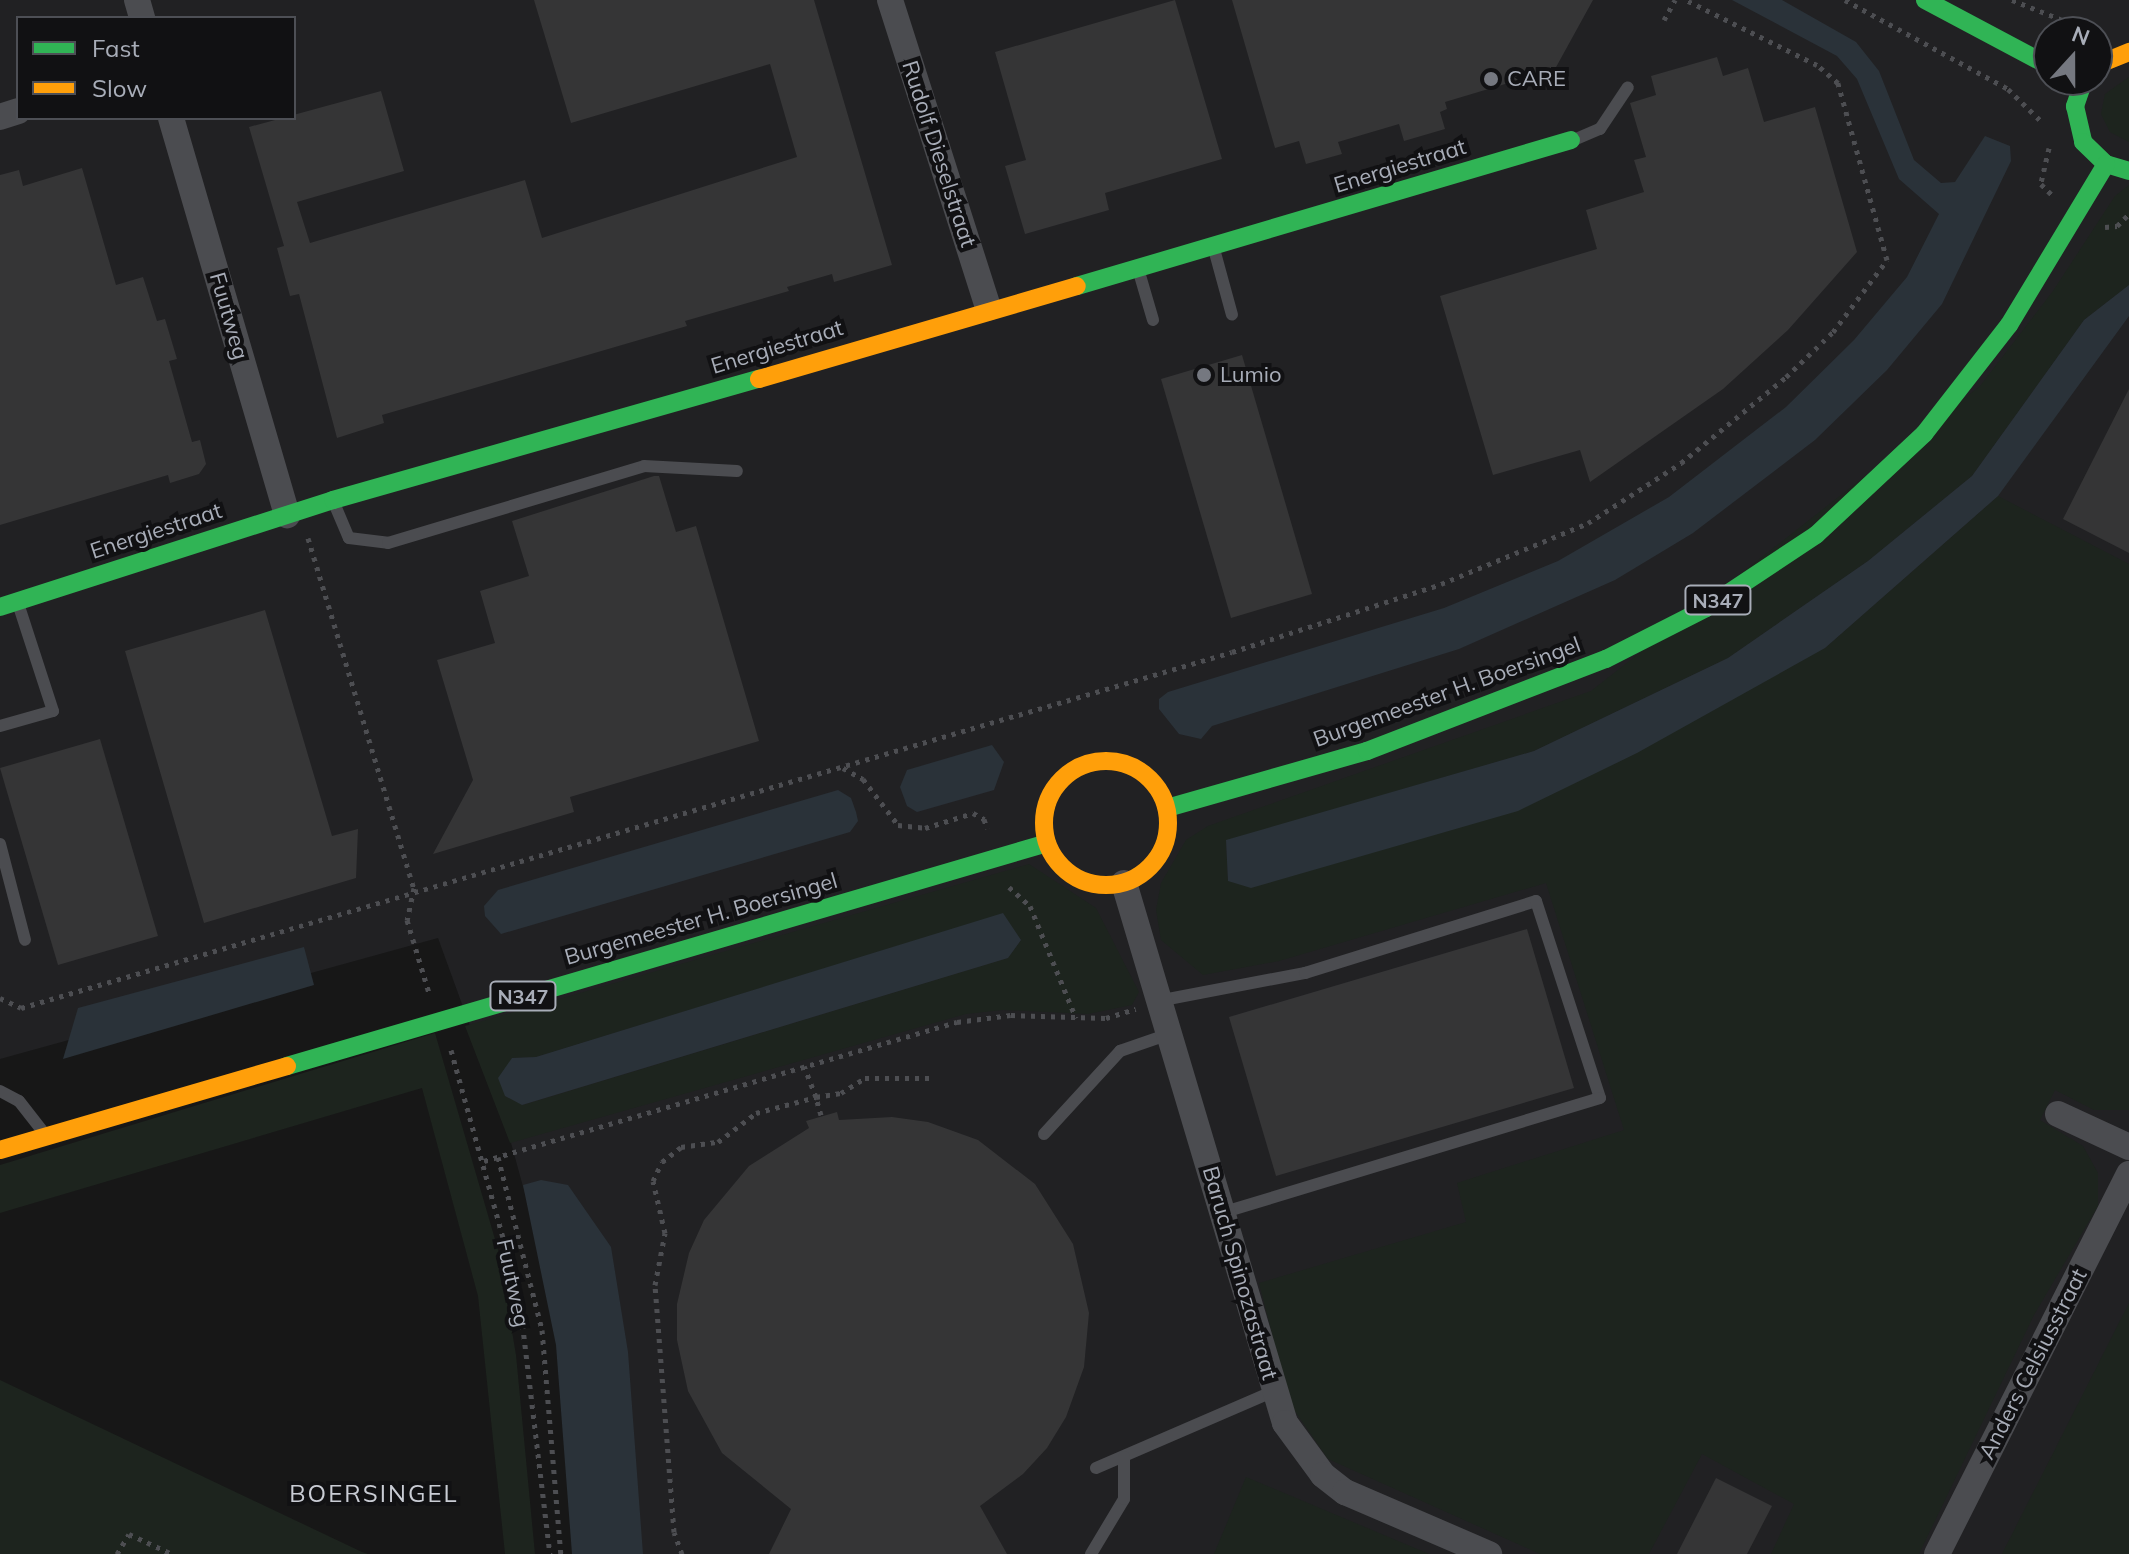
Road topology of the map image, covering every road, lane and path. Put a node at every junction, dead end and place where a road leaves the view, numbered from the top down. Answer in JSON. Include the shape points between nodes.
{"nodes":[{"id":1,"x":890,"y":0,"type":"edge"},
{"id":2,"x":1675,"y":0,"type":"edge"},
{"id":3,"x":1686,"y":0,"type":"edge"},
{"id":4,"x":1845,"y":0,"type":"edge"},
{"id":5,"x":1925,"y":0,"type":"edge"},
{"id":6,"x":2012,"y":0,"type":"edge"},
{"id":7,"x":2052,"y":16,"type":"edge"},
{"id":8,"x":1664,"y":20,"type":"dead end"},
{"id":9,"x":2033,"y":57,"type":"edge"},
{"id":10,"x":1628,"y":87,"type":"dead end"},
{"id":11,"x":2079,"y":96,"type":"edge"},
{"id":12,"x":172,"y":120,"type":"edge"},
{"id":13,"x":1571,"y":140,"type":"joint"},
{"id":14,"x":2106,"y":164,"type":"junction"},
{"id":15,"x":2129,"y":171,"type":"edge"},
{"id":16,"x":2080,"y":212,"type":"junction"},
{"id":17,"x":2129,"y":214,"type":"edge"},
{"id":18,"x":1213,"y":246,"type":"junction"},
{"id":19,"x":1138,"y":269,"type":"junction"},
{"id":20,"x":988,"y":308,"type":"junction"},
{"id":21,"x":1232,"y":315,"type":"dead end"},
{"id":22,"x":1153,"y":320,"type":"dead end"},
{"id":23,"x":737,"y":471,"type":"dead end"},
{"id":24,"x":333,"y":500,"type":"junction"},
{"id":25,"x":294,"y":513,"type":"junction"},
{"id":26,"x":9,"y":604,"type":"edge"},
{"id":27,"x":0,"y":726,"type":"edge"},
{"id":28,"x":1167,"y":808,"type":"junction"},
{"id":29,"x":1047,"y":843,"type":"junction"},
{"id":30,"x":0,"y":844,"type":"edge"},
{"id":31,"x":1124,"y":883,"type":"junction"},
{"id":32,"x":414,"y":888,"type":"junction"},
{"id":33,"x":25,"y":940,"type":"dead end"},
{"id":34,"x":0,"y":998,"type":"edge"},
{"id":35,"x":1163,"y":1000,"type":"junction"},
{"id":36,"x":442,"y":1019,"type":"junction"},
{"id":37,"x":1172,"y":1033,"type":"junction"},
{"id":38,"x":804,"y":1066,"type":"junction"},
{"id":39,"x":929,"y":1078,"type":"dead end"},
{"id":40,"x":0,"y":1091,"type":"edge"},
{"id":41,"x":816,"y":1097,"type":"junction"},
{"id":42,"x":2058,"y":1114,"type":"dead end"},
{"id":43,"x":821,"y":1115,"type":"dead end"},
{"id":44,"x":1044,"y":1134,"type":"dead end"},
{"id":45,"x":47,"y":1136,"type":"junction"},
{"id":46,"x":2129,"y":1147,"type":"edge"},
{"id":47,"x":0,"y":1150,"type":"edge"},
{"id":48,"x":498,"y":1157,"type":"junction"},
{"id":49,"x":484,"y":1161,"type":"junction"},
{"id":50,"x":2129,"y":1174,"type":"edge"},
{"id":51,"x":1222,"y":1213,"type":"junction"},
{"id":52,"x":1274,"y":1391,"type":"junction"},
{"id":53,"x":1124,"y":1457,"type":"junction"},
{"id":54,"x":1096,"y":1468,"type":"dead end"},
{"id":55,"x":117,"y":1554,"type":"edge"},
{"id":56,"x":172,"y":1554,"type":"edge"},
{"id":57,"x":550,"y":1554,"type":"edge"},
{"id":58,"x":561,"y":1554,"type":"edge"},
{"id":59,"x":682,"y":1554,"type":"edge"},
{"id":60,"x":1091,"y":1554,"type":"edge"},
{"id":61,"x":1489,"y":1554,"type":"edge"},
{"id":62,"x":1937,"y":1554,"type":"edge"}],
"edges":[{"from":1,"to":20,"type":"street","name":"Rudolf Dieselstraat"},
{"from":2,"to":8,"type":"path"},
{"from":3,"to":32,"type":"path","via":[[1817,65],[1838,83],[1887,260],[1881,274],[1786,377],[1721,433],[1618,505],[1502,560],[1332,622]]},
{"from":4,"to":16,"type":"path","via":[[2031,107],[2050,144],[2041,184]]},
{"from":5,"to":9,"type":"main road"},
{"from":6,"to":7,"type":"path"},
{"from":10,"to":13,"type":"lane","via":[[1600,129]]},
{"from":11,"to":14,"type":"main road","via":[[2076,125],[2083,142]]},
{"from":12,"to":25,"type":"street","name":"Fuutweg"},
{"from":13,"to":18,"type":"main road","name":"Energiestraat"},
{"from":14,"to":15,"type":"main road"},
{"from":14,"to":16,"type":"main road","name":"Burgemeester H. Boersingel","number":"N347"},
{"from":16,"to":17,"type":"path","via":[[2106,228]]},
{"from":16,"to":28,"type":"main road","name":"Burgemeester H. Boersingel","number":"N347","via":[[2009,325],[1924,434],[1816,535],[1706,608],[1606,659],[1489,707],[1367,751]]},
{"from":18,"to":19,"type":"main road","name":"Energiestraat"},
{"from":18,"to":21,"type":"lane"},
{"from":19,"to":20,"type":"main road","name":"Energiestraat"},
{"from":19,"to":22,"type":"lane"},
{"from":20,"to":24,"type":"main road","name":"Energiestraat","via":[[465,466]]},
{"from":23,"to":24,"type":"lane","via":[[644,466],[388,543],[349,538]]},
{"from":24,"to":25,"type":"main road","name":"Energiestraat"},
{"from":25,"to":26,"type":"main road","name":"Energiestraat"},
{"from":25,"to":32,"type":"path"},
{"from":26,"to":27,"type":"lane","via":[[53,711]]},
{"from":28,"to":29,"type":"main road","via":[[1154,783],[1131,766],[1089,763],[1055,788],[1044,814]]},
{"from":28,"to":31,"type":"main road","via":[[1161,854],[1139,877]]},
{"from":29,"to":31,"type":"main road","via":[[1077,879],[1108,886]]},
{"from":29,"to":36,"type":"main road","name":"Burgemeester H. Boersingel","number":"N347"},
{"from":30,"to":33,"type":"lane"},
{"from":31,"to":35,"type":"street","name":"Baruch Spinozastraat"},
{"from":32,"to":34,"type":"path","via":[[21,1008]]},
{"from":32,"to":36,"type":"path","name":"Fuutweg","via":[[407,920]]},
{"from":35,"to":37,"type":"street","name":"Baruch Spinozastraat"},
{"from":35,"to":38,"type":"path","via":[[1106,1018],[979,1017]]},
{"from":35,"to":51,"type":"lane","via":[[1305,973],[1536,901],[1600,1098]]},
{"from":36,"to":45,"type":"main road","name":"Burgemeester H. Boersingel","number":"N347"},
{"from":36,"to":49,"type":"path","name":"Fuutweg"},
{"from":37,"to":44,"type":"lane","via":[[1120,1051]]},
{"from":37,"to":51,"type":"street","name":"Baruch Spinozastraat"},
{"from":38,"to":41,"type":"path"},
{"from":38,"to":48,"type":"path"},
{"from":39,"to":41,"type":"path","via":[[865,1078],[841,1093]]},
{"from":40,"to":45,"type":"lane","via":[[19,1101]]},
{"from":41,"to":43,"type":"path"},
{"from":41,"to":59,"type":"path","via":[[756,1113],[718,1142],[681,1147],[662,1162],[653,1181],[665,1233],[655,1285],[674,1532]]},
{"from":42,"to":46,"type":"street"},
{"from":45,"to":47,"type":"main road","name":"Burgemeester H. Boersingel","number":"N347"},
{"from":48,"to":49,"type":"path"},
{"from":48,"to":58,"type":"path","via":[[542,1330]]},
{"from":49,"to":57,"type":"path","name":"Fuutweg","via":[[519,1295]]},
{"from":50,"to":62,"type":"street","name":"Anders Celsiusstraat"},
{"from":51,"to":52,"type":"street","name":"Baruch Spinozastraat"},
{"from":52,"to":53,"type":"lane"},
{"from":52,"to":61,"type":"street","name":"Baruch Spinozastraat","via":[[1285,1423],[1304,1452],[1345,1492]]},
{"from":53,"to":54,"type":"lane"},
{"from":53,"to":60,"type":"lane","via":[[1124,1499]]},
{"from":55,"to":56,"type":"path","via":[[129,1534]]}]}
